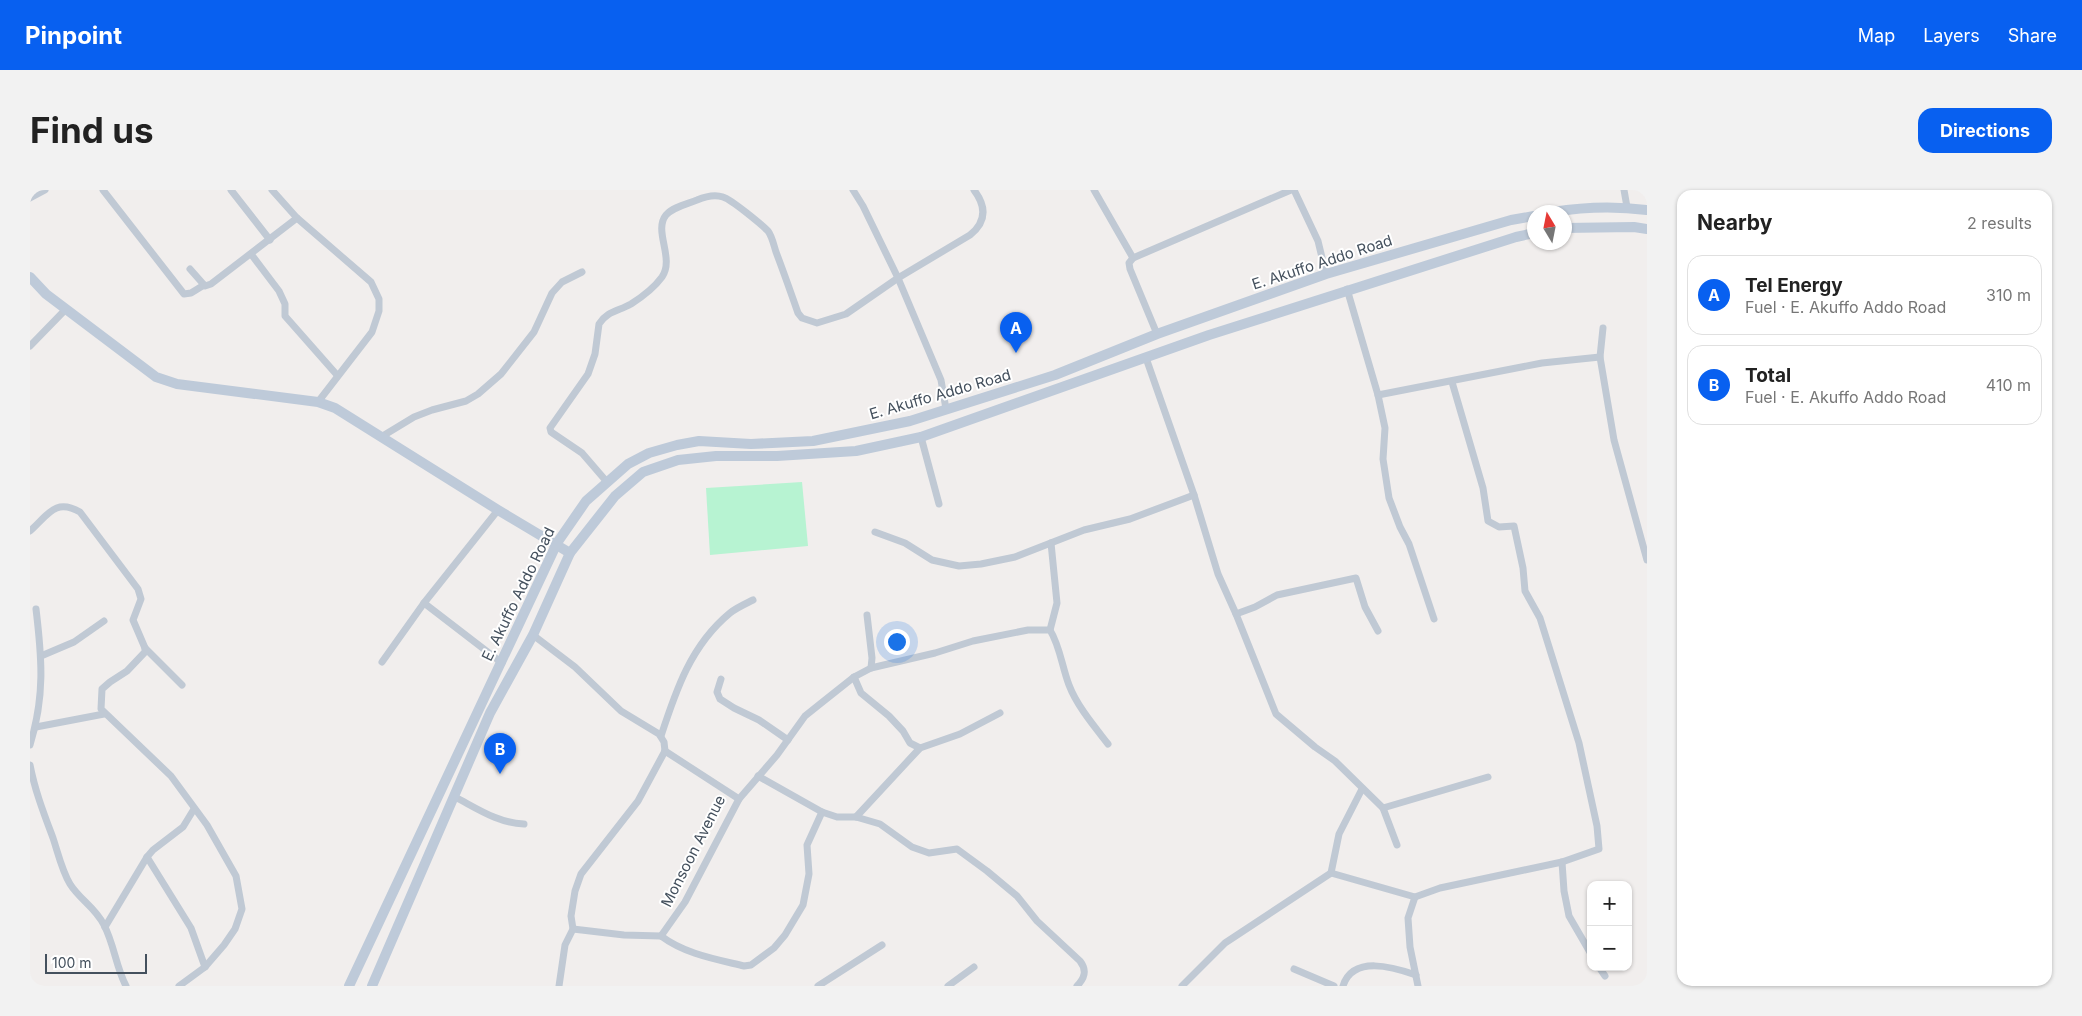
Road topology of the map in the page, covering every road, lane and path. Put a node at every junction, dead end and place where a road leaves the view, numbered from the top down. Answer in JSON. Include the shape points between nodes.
{"nodes":[{"id":1,"x":45,"y":190,"type":"edge"},
{"id":2,"x":103,"y":190,"type":"edge"},
{"id":3,"x":231,"y":190,"type":"edge"},
{"id":4,"x":272,"y":190,"type":"edge"},
{"id":5,"x":1094,"y":190,"type":"edge"},
{"id":6,"x":1292,"y":190,"type":"edge"},
{"id":7,"x":1624,"y":190,"type":"edge"},
{"id":8,"x":976,"y":191,"type":"edge"},
{"id":9,"x":857,"y":192,"type":"edge"},
{"id":10,"x":30,"y":198,"type":"edge"},
{"id":11,"x":1627,"y":207,"type":"junction"},
{"id":12,"x":1572,"y":210,"type":"edge"},
{"id":13,"x":1647,"y":210,"type":"edge"},
{"id":14,"x":297,"y":218,"type":"junction"},
{"id":15,"x":1527,"y":218,"type":"edge"},
{"id":16,"x":1572,"y":228,"type":"edge"},
{"id":17,"x":1647,"y":229,"type":"edge"},
{"id":18,"x":1527,"y":235,"type":"edge"},
{"id":19,"x":270,"y":240,"type":"junction"},
{"id":20,"x":251,"y":254,"type":"junction"},
{"id":21,"x":1133,"y":258,"type":"junction"},
{"id":22,"x":190,"y":269,"type":"dead end"},
{"id":23,"x":582,"y":272,"type":"dead end"},
{"id":24,"x":1326,"y":274,"type":"junction"},
{"id":25,"x":30,"y":276,"type":"edge"},
{"id":26,"x":898,"y":278,"type":"junction"},
{"id":27,"x":204,"y":285,"type":"junction"},
{"id":28,"x":1347,"y":289,"type":"junction"},
{"id":29,"x":66,"y":309,"type":"junction"},
{"id":30,"x":1603,"y":328,"type":"dead end"},
{"id":31,"x":1157,"y":334,"type":"junction"},
{"id":32,"x":30,"y":346,"type":"edge"},
{"id":33,"x":1600,"y":357,"type":"junction"},
{"id":34,"x":1146,"y":358,"type":"junction"},
{"id":35,"x":337,"y":375,"type":"junction"},
{"id":36,"x":1452,"y":382,"type":"junction"},
{"id":37,"x":1378,"y":395,"type":"junction"},
{"id":38,"x":318,"y":402,"type":"junction"},
{"id":39,"x":946,"y":410,"type":"junction"},
{"id":40,"x":381,"y":437,"type":"junction"},
{"id":41,"x":921,"y":437,"type":"junction"},
{"id":42,"x":607,"y":482,"type":"junction"},
{"id":43,"x":1194,"y":495,"type":"junction"},
{"id":44,"x":939,"y":504,"type":"dead end"},
{"id":45,"x":498,"y":510,"type":"junction"},
{"id":46,"x":30,"y":531,"type":"edge"},
{"id":47,"x":875,"y":532,"type":"dead end"},
{"id":48,"x":557,"y":543,"type":"junction"},
{"id":49,"x":1051,"y":543,"type":"junction"},
{"id":50,"x":570,"y":553,"type":"junction"},
{"id":51,"x":1647,"y":560,"type":"edge"},
{"id":52,"x":753,"y":600,"type":"dead end"},
{"id":53,"x":424,"y":603,"type":"junction"},
{"id":54,"x":36,"y":610,"type":"dead end"},
{"id":55,"x":1236,"y":614,"type":"junction"},
{"id":56,"x":867,"y":615,"type":"dead end"},
{"id":57,"x":1434,"y":619,"type":"dead end"},
{"id":58,"x":104,"y":621,"type":"dead end"},
{"id":59,"x":1050,"y":630,"type":"junction"},
{"id":60,"x":1378,"y":630,"type":"dead end"},
{"id":61,"x":532,"y":635,"type":"junction"},
{"id":62,"x":145,"y":648,"type":"junction"},
{"id":63,"x":41,"y":656,"type":"junction"},
{"id":64,"x":382,"y":662,"type":"dead end"},
{"id":65,"x":502,"y":663,"type":"junction"},
{"id":66,"x":871,"y":668,"type":"junction"},
{"id":67,"x":854,"y":677,"type":"junction"},
{"id":68,"x":721,"y":678,"type":"dead end"},
{"id":69,"x":182,"y":685,"type":"dead end"},
{"id":70,"x":1000,"y":713,"type":"dead end"},
{"id":71,"x":104,"y":714,"type":"junction"},
{"id":72,"x":36,"y":727,"type":"junction"},
{"id":73,"x":661,"y":736,"type":"junction"},
{"id":74,"x":788,"y":740,"type":"junction"},
{"id":75,"x":30,"y":744,"type":"edge"},
{"id":76,"x":1108,"y":744,"type":"dead end"},
{"id":77,"x":920,"y":748,"type":"junction"},
{"id":78,"x":665,"y":751,"type":"junction"},
{"id":79,"x":30,"y":769,"type":"edge"},
{"id":80,"x":758,"y":776,"type":"junction"},
{"id":81,"x":1488,"y":777,"type":"dead end"},
{"id":82,"x":1362,"y":789,"type":"junction"},
{"id":83,"x":455,"y":797,"type":"junction"},
{"id":84,"x":739,"y":798,"type":"junction"},
{"id":85,"x":1382,"y":808,"type":"junction"},
{"id":86,"x":194,"y":809,"type":"junction"},
{"id":87,"x":822,"y":812,"type":"junction"},
{"id":88,"x":856,"y":817,"type":"junction"},
{"id":89,"x":524,"y":824,"type":"dead end"},
{"id":90,"x":1397,"y":845,"type":"dead end"},
{"id":91,"x":148,"y":857,"type":"junction"},
{"id":92,"x":1562,"y":862,"type":"junction"},
{"id":93,"x":1331,"y":873,"type":"junction"},
{"id":94,"x":1415,"y":897,"type":"junction"},
{"id":95,"x":105,"y":927,"type":"junction"},
{"id":96,"x":573,"y":929,"type":"junction"},
{"id":97,"x":661,"y":936,"type":"junction"},
{"id":98,"x":882,"y":945,"type":"dead end"},
{"id":99,"x":1587,"y":947,"type":"edge"},
{"id":100,"x":204,"y":967,"type":"junction"},
{"id":101,"x":974,"y":967,"type":"dead end"},
{"id":102,"x":1294,"y":969,"type":"dead end"},
{"id":103,"x":1602,"y":971,"type":"edge"},
{"id":104,"x":1416,"y":975,"type":"junction"},
{"id":105,"x":1605,"y":976,"type":"dead end"},
{"id":106,"x":126,"y":986,"type":"edge"},
{"id":107,"x":179,"y":986,"type":"edge"},
{"id":108,"x":349,"y":986,"type":"edge"},
{"id":109,"x":372,"y":986,"type":"edge"},
{"id":110,"x":559,"y":986,"type":"edge"},
{"id":111,"x":818,"y":986,"type":"edge"},
{"id":112,"x":948,"y":986,"type":"edge"},
{"id":113,"x":1077,"y":986,"type":"edge"},
{"id":114,"x":1182,"y":986,"type":"edge"},
{"id":115,"x":1334,"y":986,"type":"edge"},
{"id":116,"x":1343,"y":986,"type":"edge"},
{"id":117,"x":1418,"y":986,"type":"edge"}],
"edges":[{"from":1,"to":10,"type":"street"},
{"from":2,"to":27,"type":"street","via":[[184,294]]},
{"from":3,"to":19,"type":"street"},
{"from":4,"to":14,"type":"street"},
{"from":5,"to":21,"type":"street"},
{"from":6,"to":21,"type":"street"},
{"from":6,"to":24,"type":"street","via":[[1318,241]]},
{"from":7,"to":11,"type":"street"},
{"from":8,"to":26,"type":"street","via":[[983,211],[978,228],[970,236]]},
{"from":9,"to":26,"type":"street"},
{"from":11,"to":12,"type":"main road"},
{"from":11,"to":13,"type":"main road"},
{"from":14,"to":19,"type":"street"},
{"from":14,"to":35,"type":"street","via":[[372,282],[379,299],[372,332]]},
{"from":15,"to":24,"type":"main road","name":"E. Akuffo Addo Road"},
{"from":16,"to":17,"type":"main road","via":[[1634,226]]},
{"from":18,"to":28,"type":"main road","name":"E. Akuffo Addo Road"},
{"from":19,"to":20,"type":"street"},
{"from":20,"to":27,"type":"street","via":[[214,282]]},
{"from":20,"to":35,"type":"street","via":[[279,291],[285,304],[285,316]]},
{"from":21,"to":31,"type":"street","via":[[1129,263],[1130,269]]},
{"from":22,"to":27,"type":"street"},
{"from":23,"to":40,"type":"street","via":[[562,282],[552,293],[534,332],[501,374],[478,394],[466,401],[414,417]]},
{"from":24,"to":31,"type":"main road","name":"E. Akuffo Addo Road"},
{"from":25,"to":29,"type":"main road"},
{"from":26,"to":39,"type":"street","via":[[941,380]]},
{"from":26,"to":42,"type":"street","via":[[846,314],[817,322],[809,320],[798,313],[769,232],[732,202],[722,196],[713,196],[671,210],[665,216],[662,230],[667,267],[663,276],[632,303],[602,319],[588,374],[550,428],[582,453]]},
{"from":28,"to":34,"type":"main road","name":"E. Akuffo Addo Road"},
{"from":28,"to":37,"type":"street"},
{"from":29,"to":32,"type":"street"},
{"from":29,"to":38,"type":"main road","via":[[165,381]]},
{"from":30,"to":33,"type":"street"},
{"from":31,"to":39,"type":"main road","name":"E. Akuffo Addo Road","via":[[1055,375]]},
{"from":33,"to":36,"type":"street","via":[[1542,364]]},
{"from":33,"to":51,"type":"street","via":[[1614,440]]},
{"from":34,"to":41,"type":"main road","name":"E. Akuffo Addo Road"},
{"from":34,"to":43,"type":"street"},
{"from":35,"to":38,"type":"street"},
{"from":36,"to":37,"type":"street"},
{"from":36,"to":92,"type":"street","via":[[1483,488],[1488,522],[1499,527],[1514,526],[1525,591],[1540,618],[1579,743],[1599,849]]},
{"from":37,"to":57,"type":"street","via":[[1385,428],[1383,459],[1389,498],[1409,544]]},
{"from":38,"to":40,"type":"main road","via":[[335,408]]},
{"from":39,"to":42,"type":"main road","name":"E. Akuffo Addo Road","via":[[902,424],[813,441],[751,444],[699,441],[677,444],[628,464]]},
{"from":40,"to":45,"type":"main road"},
{"from":41,"to":44,"type":"street"},
{"from":41,"to":50,"type":"main road","name":"E. Akuffo Addo Road","via":[[856,451],[678,460],[643,472],[614,496]]},
{"from":42,"to":48,"type":"main road","name":"E. Akuffo Addo Road","via":[[586,502]]},
{"from":43,"to":49,"type":"street"},
{"from":43,"to":55,"type":"street","via":[[1218,574]]},
{"from":45,"to":48,"type":"main road"},
{"from":45,"to":53,"type":"street"},
{"from":46,"to":62,"type":"street","via":[[61,506],[71,506],[80,512],[138,589],[141,599],[133,620]]},
{"from":47,"to":49,"type":"street","via":[[906,543],[932,560],[959,566],[1016,557]]},
{"from":48,"to":50,"type":"main road"},
{"from":48,"to":65,"type":"main road","name":"E. Akuffo Addo Road"},
{"from":49,"to":59,"type":"street","via":[[1057,603]]},
{"from":50,"to":61,"type":"main road","name":"E. Akuffo Addo Road"},
{"from":52,"to":73,"type":"street","via":[[730,612],[706,637],[687,665]]},
{"from":53,"to":64,"type":"street"},
{"from":53,"to":65,"type":"street"},
{"from":54,"to":63,"type":"street"},
{"from":55,"to":60,"type":"street","via":[[1277,595],[1356,578],[1365,607]]},
{"from":55,"to":82,"type":"street","via":[[1276,714],[1335,761]]},
{"from":56,"to":66,"type":"street"},
{"from":58,"to":63,"type":"street","via":[[74,642]]},
{"from":59,"to":66,"type":"street","via":[[1028,630],[973,641]]},
{"from":59,"to":76,"type":"street","via":[[1056,639],[1070,688]]},
{"from":61,"to":73,"type":"street","via":[[575,667],[621,711]]},
{"from":61,"to":83,"type":"main road","name":"E. Akuffo Addo Road","via":[[490,713]]},
{"from":62,"to":69,"type":"street"},
{"from":62,"to":71,"type":"street","via":[[127,671],[102,689],[100,706]]},
{"from":63,"to":72,"type":"street","via":[[40,708]]},
{"from":65,"to":108,"type":"main road","name":"E. Akuffo Addo Road"},
{"from":66,"to":67,"type":"street"},
{"from":67,"to":74,"type":"street","via":[[804,716]]},
{"from":67,"to":77,"type":"street","via":[[862,693],[889,716],[910,743]]},
{"from":68,"to":74,"type":"street","via":[[720,699]]},
{"from":70,"to":77,"type":"street","via":[[960,734]]},
{"from":71,"to":72,"type":"street"},
{"from":71,"to":86,"type":"street","via":[[171,776]]},
{"from":72,"to":75,"type":"street"},
{"from":73,"to":78,"type":"street"},
{"from":74,"to":80,"type":"street"},
{"from":77,"to":88,"type":"street"},
{"from":78,"to":84,"type":"street","name":"Monsoon Avenue"},
{"from":78,"to":96,"type":"street","via":[[638,801],[581,874],[572,909]]},
{"from":79,"to":95,"type":"street","via":[[70,883],[97,911]]},
{"from":80,"to":84,"type":"street"},
{"from":80,"to":87,"type":"street"},
{"from":81,"to":85,"type":"street"},
{"from":82,"to":85,"type":"street"},
{"from":82,"to":93,"type":"street","via":[[1339,834]]},
{"from":83,"to":89,"type":"street","via":[[494,818]]},
{"from":83,"to":109,"type":"main road","name":"E. Akuffo Addo Road"},
{"from":84,"to":97,"type":"street","name":"Monsoon Avenue","via":[[685,902]]},
{"from":85,"to":90,"type":"street"},
{"from":86,"to":91,"type":"street","via":[[182,827]]},
{"from":86,"to":100,"type":"street","via":[[208,825],[236,876],[242,909],[235,929]]},
{"from":87,"to":88,"type":"street","via":[[837,817]]},
{"from":87,"to":97,"type":"street","via":[[807,845],[809,874],[803,906],[774,948],[751,965],[744,966],[692,953]]},
{"from":88,"to":113,"type":"street","via":[[880,824],[912,847],[930,853],[957,849],[966,855],[1016,896],[1037,921],[1080,961],[1085,967],[1085,974]]},
{"from":91,"to":95,"type":"street"},
{"from":91,"to":100,"type":"street","via":[[191,928]]},
{"from":92,"to":94,"type":"street","via":[[1449,886]]},
{"from":92,"to":99,"type":"street","via":[[1569,916]]},
{"from":93,"to":94,"type":"street"},
{"from":93,"to":114,"type":"street","via":[[1225,943]]},
{"from":94,"to":104,"type":"street","via":[[1408,918]]},
{"from":95,"to":106,"type":"street"},
{"from":96,"to":97,"type":"street"},
{"from":96,"to":110,"type":"street","via":[[565,945]]},
{"from":98,"to":111,"type":"street"},
{"from":100,"to":107,"type":"street"},
{"from":101,"to":112,"type":"street"},
{"from":102,"to":115,"type":"street"},
{"from":103,"to":105,"type":"street"},
{"from":104,"to":116,"type":"street","via":[[1387,966],[1357,968],[1346,976]]},
{"from":104,"to":117,"type":"street"}]}
